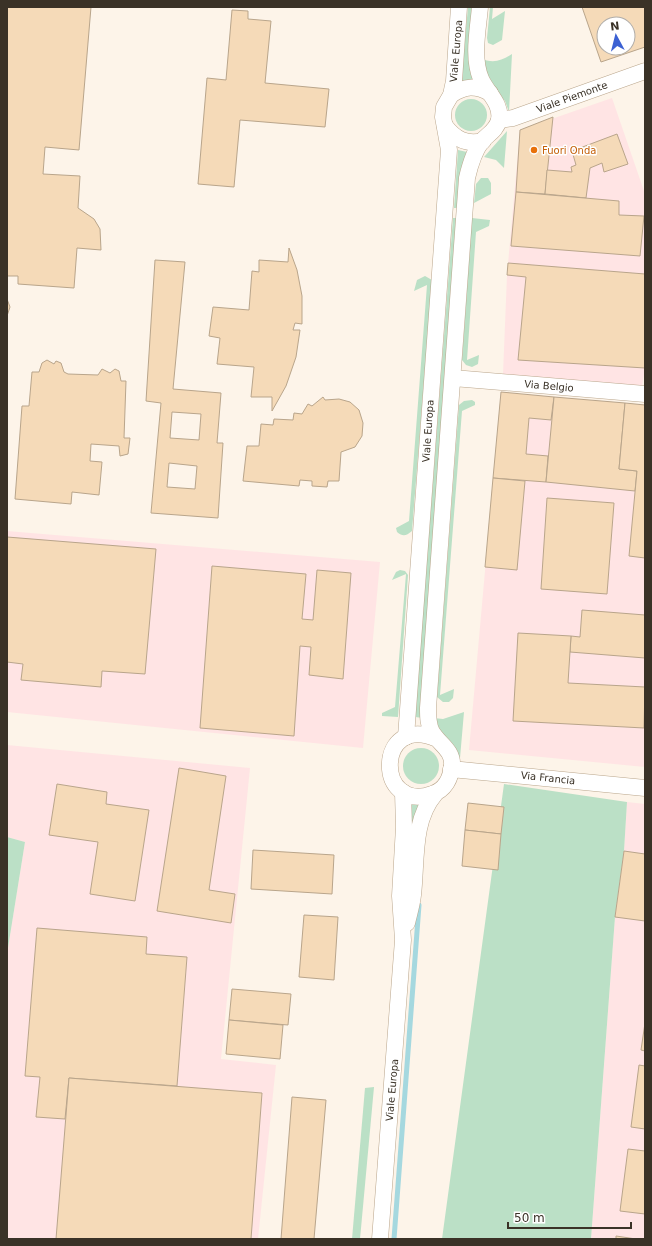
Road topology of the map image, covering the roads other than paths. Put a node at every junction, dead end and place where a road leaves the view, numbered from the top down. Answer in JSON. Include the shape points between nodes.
{"nodes":[{"id":1,"x":459,"y":7,"type":"edge"},
{"id":2,"x":480,"y":7,"type":"edge"},
{"id":3,"x":645,"y":71,"type":"edge"},
{"id":4,"x":490,"y":93,"type":"junction"},
{"id":5,"x":451,"y":94,"type":"junction"},
{"id":6,"x":499,"y":120,"type":"junction"},
{"id":7,"x":445,"y":126,"type":"junction"},
{"id":8,"x":482,"y":141,"type":"junction"},
{"id":9,"x":452,"y":378,"type":"junction"},
{"id":10,"x":645,"y":394,"type":"edge"},
{"id":11,"x":406,"y":737,"type":"junction"},
{"id":12,"x":437,"y":739,"type":"junction"},
{"id":13,"x":451,"y":769,"type":"junction"},
{"id":14,"x":645,"y":788,"type":"edge"},
{"id":15,"x":403,"y":792,"type":"junction"},
{"id":16,"x":435,"y":794,"type":"junction"},
{"id":17,"x":403,"y":940,"type":"junction"},
{"id":18,"x":380,"y":1239,"type":"edge"}],
"edges":[{"from":1,"to":5,"type":"street","name":"Viale Europa"},
{"from":2,"to":4,"type":"street","name":"Viale Europa","via":[[476,66],[481,81]]},
{"from":3,"to":6,"type":"street","name":"Viale Piemonte","via":[[513,118]]},
{"from":4,"to":5,"type":"street","name":"Viale Europa","via":[[474,86],[461,88]]},
{"from":4,"to":6,"type":"street","name":"Viale Europa","via":[[498,106]]},
{"from":5,"to":7,"type":"street","name":"Viale Europa","via":[[444,107]]},
{"from":6,"to":8,"type":"street","name":"Viale Europa","via":[[493,133]]},
{"from":7,"to":8,"type":"street","via":[[453,136],[466,142]]},
{"from":7,"to":11,"type":"street","name":"Viale Europa","via":[[449,150]]},
{"from":8,"to":9,"type":"street","name":"Viale Europa","via":[[471,164],[468,178]]},
{"from":9,"to":10,"type":"street","name":"Via Belgio"},
{"from":9,"to":12,"type":"street","name":"Viale Europa","via":[[428,708],[429,724]]},
{"from":11,"to":12,"type":"street","via":[[422,734]]},
{"from":11,"to":15,"type":"street","via":[[391,753],[389,764],[393,780]]},
{"from":12,"to":13,"type":"street","name":"Viale Europa","via":[[449,753]]},
{"from":13,"to":14,"type":"street","name":"Via Francia"},
{"from":13,"to":16,"type":"street","name":"Viale Europa","via":[[444,787]]},
{"from":15,"to":16,"type":"street","via":[[416,797]]},
{"from":15,"to":17,"type":"street","name":"Viale Europa","via":[[404,827],[400,896]]},
{"from":16,"to":17,"type":"street","name":"Viale Europa","via":[[427,803],[419,828],[413,897]]},
{"from":17,"to":18,"type":"street","name":"Viale Europa"}]}
